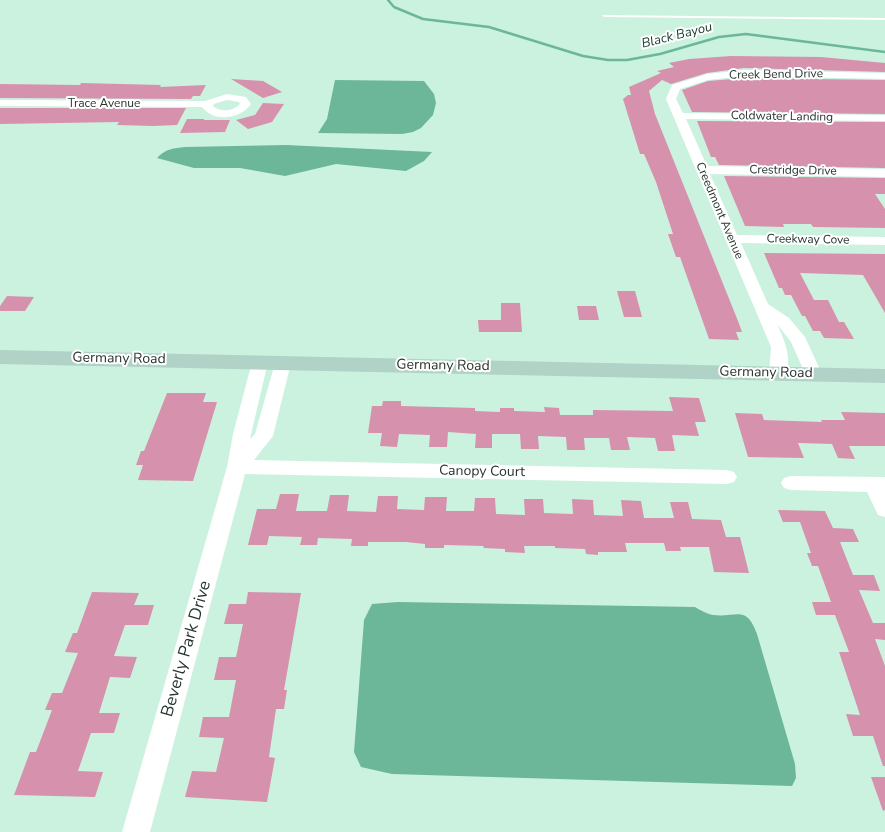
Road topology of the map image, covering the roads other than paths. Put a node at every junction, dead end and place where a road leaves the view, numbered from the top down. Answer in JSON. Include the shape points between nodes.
{"nodes":[{"id":1,"x":604,"y":16,"type":"dead end"},
{"id":2,"x":885,"y":19,"type":"edge"},
{"id":3,"x":885,"y":76,"type":"edge"},
{"id":4,"x":0,"y":103,"type":"edge"},
{"id":5,"x":208,"y":104,"type":"dead end"},
{"id":6,"x":678,"y":116,"type":"junction"},
{"id":7,"x":885,"y":118,"type":"edge"},
{"id":8,"x":702,"y":170,"type":"junction"},
{"id":9,"x":885,"y":173,"type":"edge"},
{"id":10,"x":731,"y":239,"type":"junction"},
{"id":11,"x":885,"y":241,"type":"edge"},
{"id":12,"x":760,"y":306,"type":"junction"},
{"id":13,"x":0,"y":357,"type":"edge"},
{"id":14,"x":260,"y":362,"type":"junction"},
{"id":15,"x":283,"y":363,"type":"junction"},
{"id":16,"x":778,"y":373,"type":"junction"},
{"id":17,"x":814,"y":374,"type":"junction"},
{"id":18,"x":885,"y":376,"type":"edge"},
{"id":19,"x":237,"y":467,"type":"junction"},
{"id":20,"x":727,"y":477,"type":"dead end"},
{"id":21,"x":791,"y":483,"type":"dead end"},
{"id":22,"x":879,"y":485,"type":"edge"},
{"id":23,"x":885,"y":509,"type":"edge"},
{"id":24,"x":136,"y":832,"type":"edge"}],
"edges":[{"from":1,"to":2,"type":"lane"},
{"from":3,"to":6,"type":"street","name":"Creek Bend Drive","via":[[744,73],[707,77],[676,87],[671,99]]},
{"from":4,"to":5,"type":"street","name":"Trace Avenue"},
{"from":6,"to":7,"type":"street","name":"Coldwater Landing"},
{"from":6,"to":8,"type":"street","name":"Creedmont Avenue"},
{"from":8,"to":9,"type":"street","name":"Crestridge Drive"},
{"from":8,"to":10,"type":"street","name":"Creedmont Avenue"},
{"from":10,"to":11,"type":"street","name":"Creekway Cove"},
{"from":10,"to":12,"type":"street","name":"Creedmont Avenue"},
{"from":12,"to":16,"type":"street","name":"Creedmont Avenue","via":[[778,347]]},
{"from":12,"to":17,"type":"street","via":[[783,321],[799,341]]},
{"from":13,"to":14,"type":"main road","name":"Germany Road"},
{"from":14,"to":15,"type":"main road","name":"Germany Road"},
{"from":14,"to":19,"type":"street","name":"Beverly Park Drive","via":[[242,434]]},
{"from":15,"to":16,"type":"main road","name":"Germany Road"},
{"from":15,"to":19,"type":"street","name":"Beverly Park Drive","via":[[264,436]]},
{"from":16,"to":17,"type":"main road","name":"Germany Road"},
{"from":17,"to":18,"type":"main road","name":"Germany Road"},
{"from":19,"to":20,"type":"street","name":"Canopy Court"},
{"from":19,"to":24,"type":"street","name":"Beverly Park Drive"},
{"from":21,"to":22,"type":"street"},
{"from":22,"to":23,"type":"street"}]}
